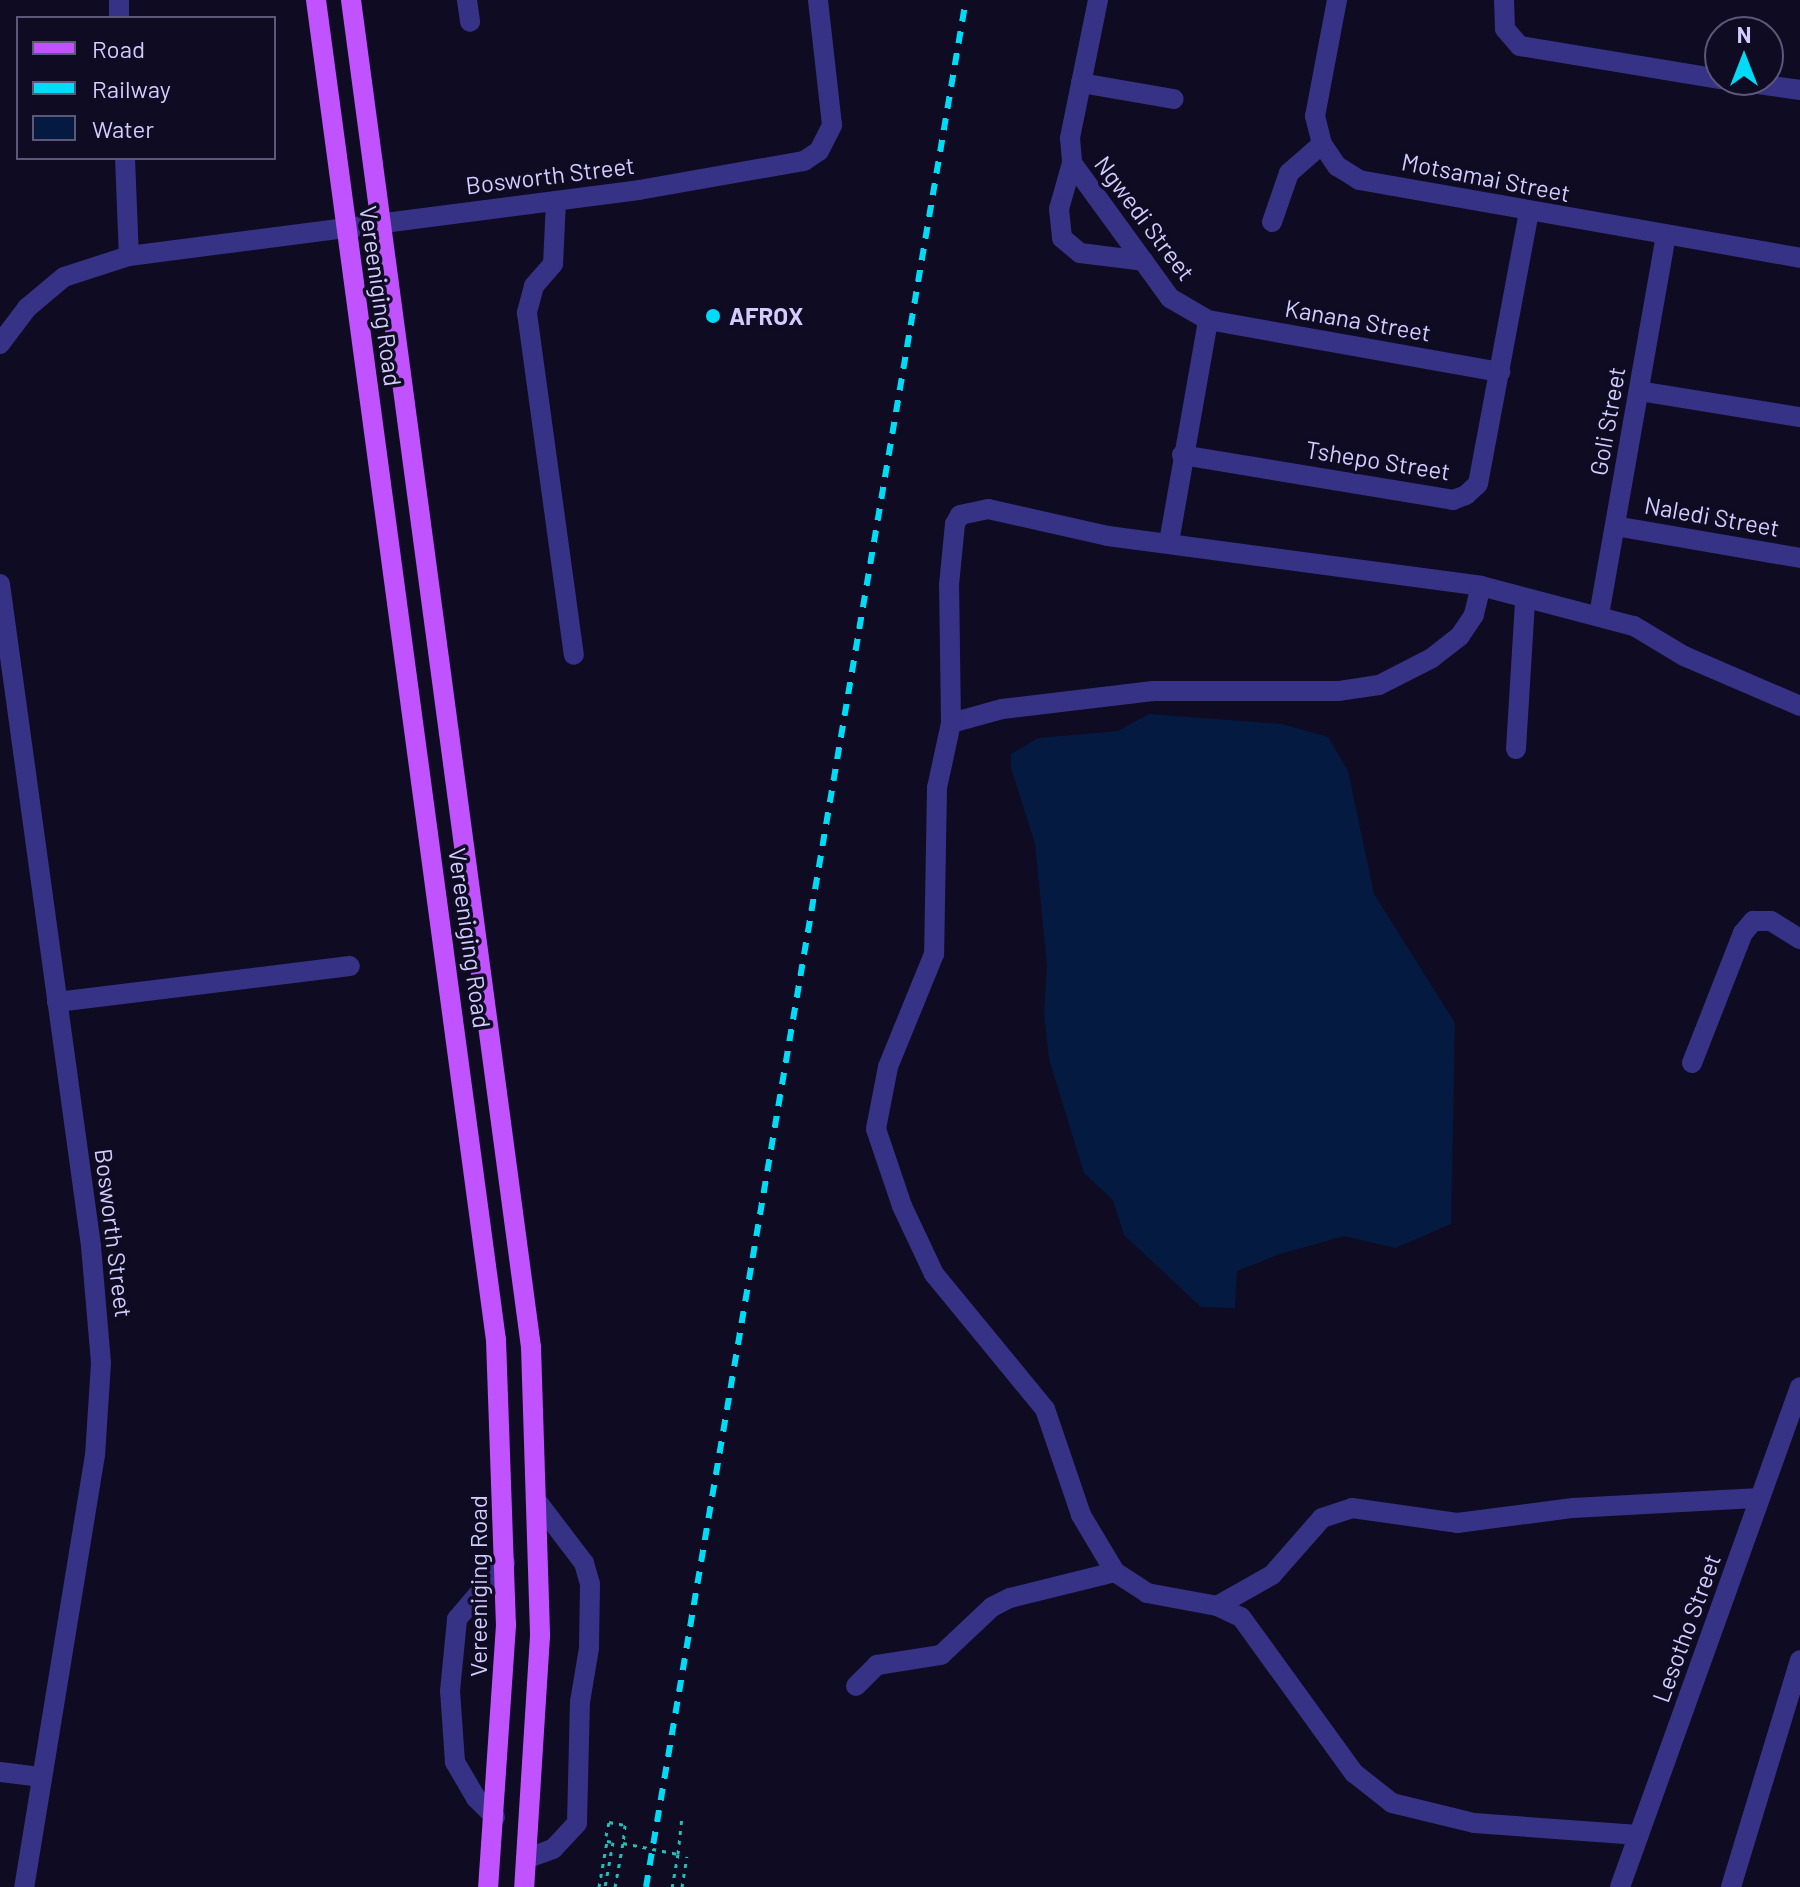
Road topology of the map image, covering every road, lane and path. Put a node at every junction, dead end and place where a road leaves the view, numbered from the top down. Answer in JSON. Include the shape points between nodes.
{"nodes":[{"id":1,"x":316,"y":0,"type":"edge"},
{"id":2,"x":351,"y":0,"type":"edge"},
{"id":3,"x":467,"y":0,"type":"edge"},
{"id":4,"x":818,"y":0,"type":"edge"},
{"id":5,"x":1098,"y":0,"type":"edge"},
{"id":6,"x":1337,"y":0,"type":"edge"},
{"id":7,"x":1504,"y":0,"type":"edge"},
{"id":8,"x":470,"y":22,"type":"dead end"},
{"id":9,"x":1704,"y":76,"type":"edge"},
{"id":10,"x":1081,"y":83,"type":"junction"},
{"id":11,"x":1174,"y":99,"type":"dead end"},
{"id":12,"x":1322,"y":144,"type":"junction"},
{"id":13,"x":125,"y":160,"type":"edge"},
{"id":14,"x":1072,"y":163,"type":"junction"},
{"id":15,"x":556,"y":201,"type":"junction"},
{"id":16,"x":1529,"y":212,"type":"junction"},
{"id":17,"x":382,"y":222,"type":"junction"},
{"id":18,"x":1272,"y":222,"type":"dead end"},
{"id":19,"x":345,"y":227,"type":"junction"},
{"id":20,"x":1666,"y":236,"type":"junction"},
{"id":21,"x":129,"y":256,"type":"junction"},
{"id":22,"x":1800,"y":258,"type":"edge"},
{"id":23,"x":1144,"y":261,"type":"junction"},
{"id":24,"x":1208,"y":320,"type":"junction"},
{"id":25,"x":0,"y":344,"type":"edge"},
{"id":26,"x":1500,"y":372,"type":"junction"},
{"id":27,"x":1639,"y":391,"type":"junction"},
{"id":28,"x":1800,"y":417,"type":"edge"},
{"id":29,"x":1182,"y":455,"type":"junction"},
{"id":30,"x":1615,"y":526,"type":"junction"},
{"id":31,"x":1169,"y":542,"type":"junction"},
{"id":32,"x":1800,"y":558,"type":"edge"},
{"id":33,"x":0,"y":584,"type":"edge"},
{"id":34,"x":1481,"y":586,"type":"junction"},
{"id":35,"x":1525,"y":601,"type":"junction"},
{"id":36,"x":1599,"y":615,"type":"junction"},
{"id":37,"x":3,"y":622,"type":"edge"},
{"id":38,"x":574,"y":655,"type":"dead end"},
{"id":39,"x":1800,"y":706,"type":"edge"},
{"id":40,"x":951,"y":723,"type":"junction"},
{"id":41,"x":1516,"y":749,"type":"dead end"},
{"id":42,"x":1800,"y":939,"type":"edge"},
{"id":43,"x":350,"y":966,"type":"dead end"},
{"id":44,"x":57,"y":1002,"type":"junction"},
{"id":45,"x":1692,"y":1063,"type":"dead end"},
{"id":46,"x":1800,"y":1387,"type":"edge"},
{"id":47,"x":1760,"y":1498,"type":"junction"},
{"id":48,"x":539,"y":1504,"type":"junction"},
{"id":49,"x":505,"y":1563,"type":"junction"},
{"id":50,"x":1115,"y":1572,"type":"junction"},
{"id":51,"x":1217,"y":1606,"type":"junction"},
{"id":52,"x":1800,"y":1660,"type":"edge"},
{"id":53,"x":856,"y":1686,"type":"dead end"},
{"id":54,"x":0,"y":1772,"type":"edge"},
{"id":55,"x":40,"y":1777,"type":"junction"},
{"id":56,"x":682,"y":1816,"type":"dead end"},
{"id":57,"x":495,"y":1817,"type":"junction"},
{"id":58,"x":1639,"y":1835,"type":"junction"},
{"id":59,"x":606,"y":1836,"type":"dead end"},
{"id":60,"x":623,"y":1843,"type":"junction"},
{"id":61,"x":678,"y":1854,"type":"junction"},
{"id":62,"x":687,"y":1856,"type":"dead end"},
{"id":63,"x":528,"y":1858,"type":"junction"},
{"id":64,"x":24,"y":1887,"type":"edge"},
{"id":65,"x":488,"y":1887,"type":"edge"},
{"id":66,"x":524,"y":1887,"type":"edge"},
{"id":67,"x":599,"y":1887,"type":"edge"},
{"id":68,"x":605,"y":1887,"type":"edge"},
{"id":69,"x":615,"y":1887,"type":"edge"},
{"id":70,"x":672,"y":1887,"type":"edge"},
{"id":71,"x":682,"y":1887,"type":"edge"},
{"id":72,"x":1620,"y":1887,"type":"edge"},
{"id":73,"x":1731,"y":1887,"type":"edge"}],
"edges":[{"from":1,"to":19,"type":"main road","name":"Vereeniging Road"},
{"from":2,"to":17,"type":"main road","name":"Vereeniging Road"},
{"from":3,"to":8,"type":"street"},
{"from":4,"to":15,"type":"street","name":"Bosworth Street","via":[[832,110],[819,151],[786,166]]},
{"from":5,"to":10,"type":"street","name":"Ngwedi Street"},
{"from":6,"to":12,"type":"street","via":[[1315,116]]},
{"from":7,"to":9,"type":"street","via":[[1505,29],[1520,46]]},
{"from":10,"to":11,"type":"street"},
{"from":10,"to":14,"type":"street","name":"Ngwedi Street","via":[[1070,138]]},
{"from":12,"to":16,"type":"street","name":"Motsamai Street","via":[[1337,166],[1359,180]]},
{"from":12,"to":18,"type":"street","via":[[1289,173]]},
{"from":13,"to":21,"type":"street"},
{"from":14,"to":23,"type":"street","name":"Ngwedi Street"},
{"from":14,"to":23,"type":"street","via":[[1059,209],[1062,238],[1080,253]]},
{"from":15,"to":17,"type":"street","name":"Bosworth Street"},
{"from":15,"to":38,"type":"street","via":[[553,264],[534,286],[527,313]]},
{"from":16,"to":20,"type":"street","name":"Motsamai Street"},
{"from":16,"to":26,"type":"street","name":"Tshepo Street"},
{"from":17,"to":19,"type":"street","name":"Bosworth Street"},
{"from":17,"to":48,"type":"main road","name":"Vereeniging Road","via":[[525,1280]]},
{"from":19,"to":21,"type":"street","name":"Bosworth Street"},
{"from":19,"to":49,"type":"main road","name":"Vereeniging Road","via":[[483,1222],[496,1340]]},
{"from":20,"to":22,"type":"street","name":"Motsamai Street"},
{"from":20,"to":27,"type":"street","name":"Goli Street"},
{"from":21,"to":25,"type":"street","name":"Bosworth Street","via":[[64,277],[27,308]]},
{"from":23,"to":24,"type":"street","name":"Ngwedi Street","via":[[1170,298]]},
{"from":24,"to":26,"type":"street","name":"Kanana Street"},
{"from":24,"to":29,"type":"street"},
{"from":26,"to":29,"type":"street","name":"Tshepo Street","via":[[1478,484],[1453,500]]},
{"from":27,"to":28,"type":"street"},
{"from":27,"to":30,"type":"street","name":"Goli Street"},
{"from":29,"to":31,"type":"street"},
{"from":30,"to":32,"type":"street","name":"Naledi Street"},
{"from":30,"to":36,"type":"street","name":"Goli Street"},
{"from":31,"to":34,"type":"street"},
{"from":31,"to":40,"type":"street","via":[[1086,533],[988,509],[960,515],[949,585]]},
{"from":33,"to":37,"type":"street","name":"Bosworth Street"},
{"from":34,"to":35,"type":"street"},
{"from":34,"to":40,"type":"street","via":[[1474,615],[1460,636],[1432,658],[1379,685],[1339,691],[1153,691],[1002,709]]},
{"from":35,"to":36,"type":"street"},
{"from":35,"to":41,"type":"street"},
{"from":36,"to":39,"type":"street","via":[[1634,626],[1684,656]]},
{"from":37,"to":44,"type":"street","name":"Bosworth Street"},
{"from":40,"to":50,"type":"street","via":[[937,788],[934,954],[878,1100],[878,1143],[934,1274],[1045,1409],[1081,1515]]},
{"from":42,"to":45,"type":"street","via":[[1771,921],[1753,921],[1743,933]]},
{"from":43,"to":44,"type":"street"},
{"from":44,"to":55,"type":"street","name":"Bosworth Street","via":[[100,1319],[101,1363],[95,1455]]},
{"from":46,"to":47,"type":"street","name":"Lesotho Street"},
{"from":47,"to":51,"type":"street","via":[[1573,1508],[1465,1523],[1352,1508],[1322,1518],[1272,1575]]},
{"from":47,"to":58,"type":"street","name":"Lesotho Street"},
{"from":48,"to":63,"type":"main road","name":"Vereeniging Road","via":[[540,1636]]},
{"from":48,"to":63,"type":"street","via":[[584,1563],[590,1584],[589,1648],[580,1702],[577,1823],[553,1849]]},
{"from":49,"to":57,"type":"main road","name":"Vereeniging Road"},
{"from":49,"to":57,"type":"street","via":[[457,1619],[450,1691],[455,1762],[476,1798]]},
{"from":50,"to":51,"type":"street","via":[[1147,1593]]},
{"from":50,"to":53,"type":"street","via":[[1010,1598],[992,1607],[941,1655],[877,1665]]},
{"from":51,"to":58,"type":"street","via":[[1241,1617],[1254,1631],[1354,1773],[1392,1803],[1474,1823]]},
{"from":52,"to":73,"type":"street"},
{"from":54,"to":55,"type":"street"},
{"from":55,"to":64,"type":"street","name":"Bosworth Street"},
{"from":56,"to":61,"type":"path"},
{"from":57,"to":65,"type":"main road","name":"Vereeniging Road"},
{"from":58,"to":72,"type":"street","name":"Lesotho Street"},
{"from":59,"to":60,"type":"path","via":[[609,1822],[625,1825]]},
{"from":60,"to":61,"type":"path","bridge":true},
{"from":60,"to":69,"type":"path","bridge":true},
{"from":61,"to":70,"type":"path","bridge":true},
{"from":62,"to":71,"type":"path"},
{"from":63,"to":66,"type":"main road","name":"Vereeniging Road"},
{"from":67,"to":68,"type":"path","via":[[607,1841],[613,1842]]}]}
